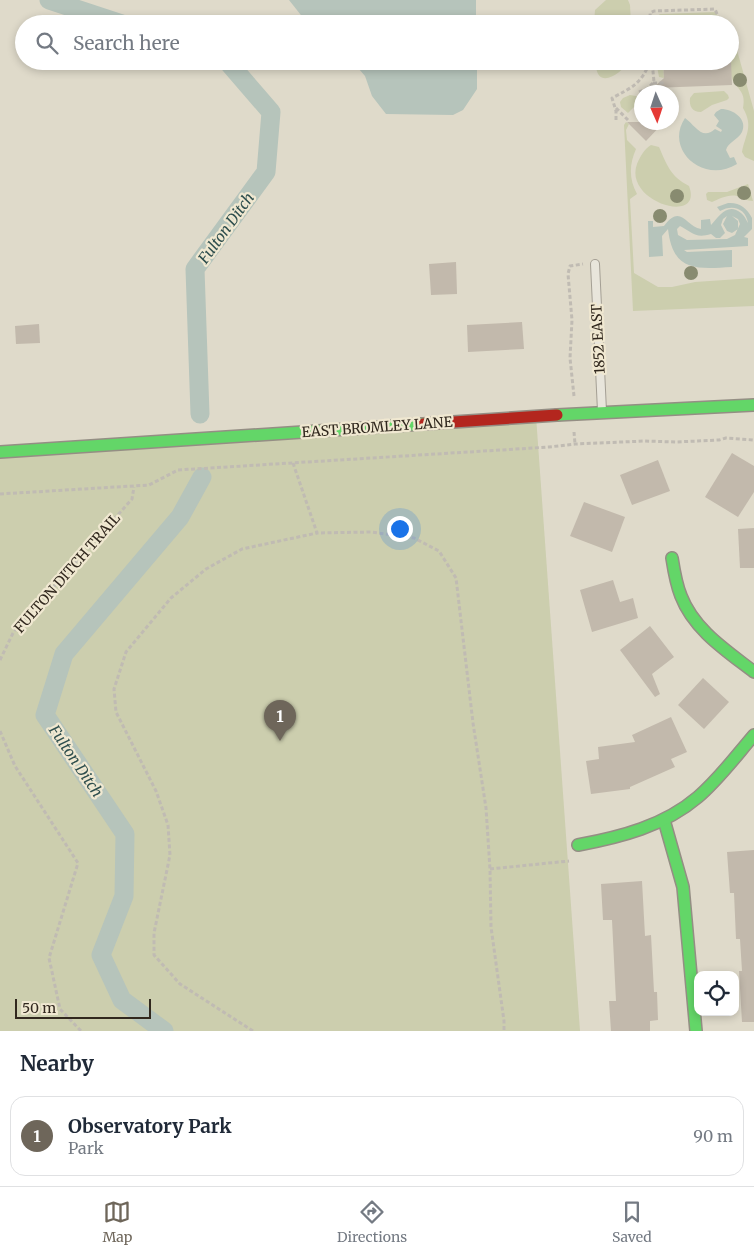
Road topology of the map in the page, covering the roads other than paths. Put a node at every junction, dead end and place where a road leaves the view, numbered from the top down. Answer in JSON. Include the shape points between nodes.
{"nodes":[{"id":1,"x":595,"y":264,"type":"road end"},
{"id":2,"x":754,"y":405,"type":"edge"},
{"id":3,"x":602,"y":413,"type":"junction"},
{"id":4,"x":0,"y":452,"type":"edge"},
{"id":5,"x":672,"y":558,"type":"dead end"},
{"id":6,"x":754,"y":672,"type":"edge"},
{"id":7,"x":754,"y":735,"type":"edge"},
{"id":8,"x":664,"y":820,"type":"junction"},
{"id":9,"x":578,"y":845,"type":"road end"},
{"id":10,"x":696,"y":1031,"type":"edge"}],
"edges":[{"from":1,"to":3,"type":"lane","name":"1852 EAST"},
{"from":2,"to":3,"type":"main road","name":"EAST BROMLEY LANE"},
{"from":3,"to":4,"type":"main road","name":"EAST BROMLEY LANE"},
{"from":5,"to":6,"type":"main road","via":[[679,595],[688,614],[703,632]]},
{"from":7,"to":8,"type":"main road","via":[[697,797]]},
{"from":8,"to":9,"type":"main road","via":[[640,830]]},
{"from":8,"to":10,"type":"main road","via":[[683,887]]}]}
